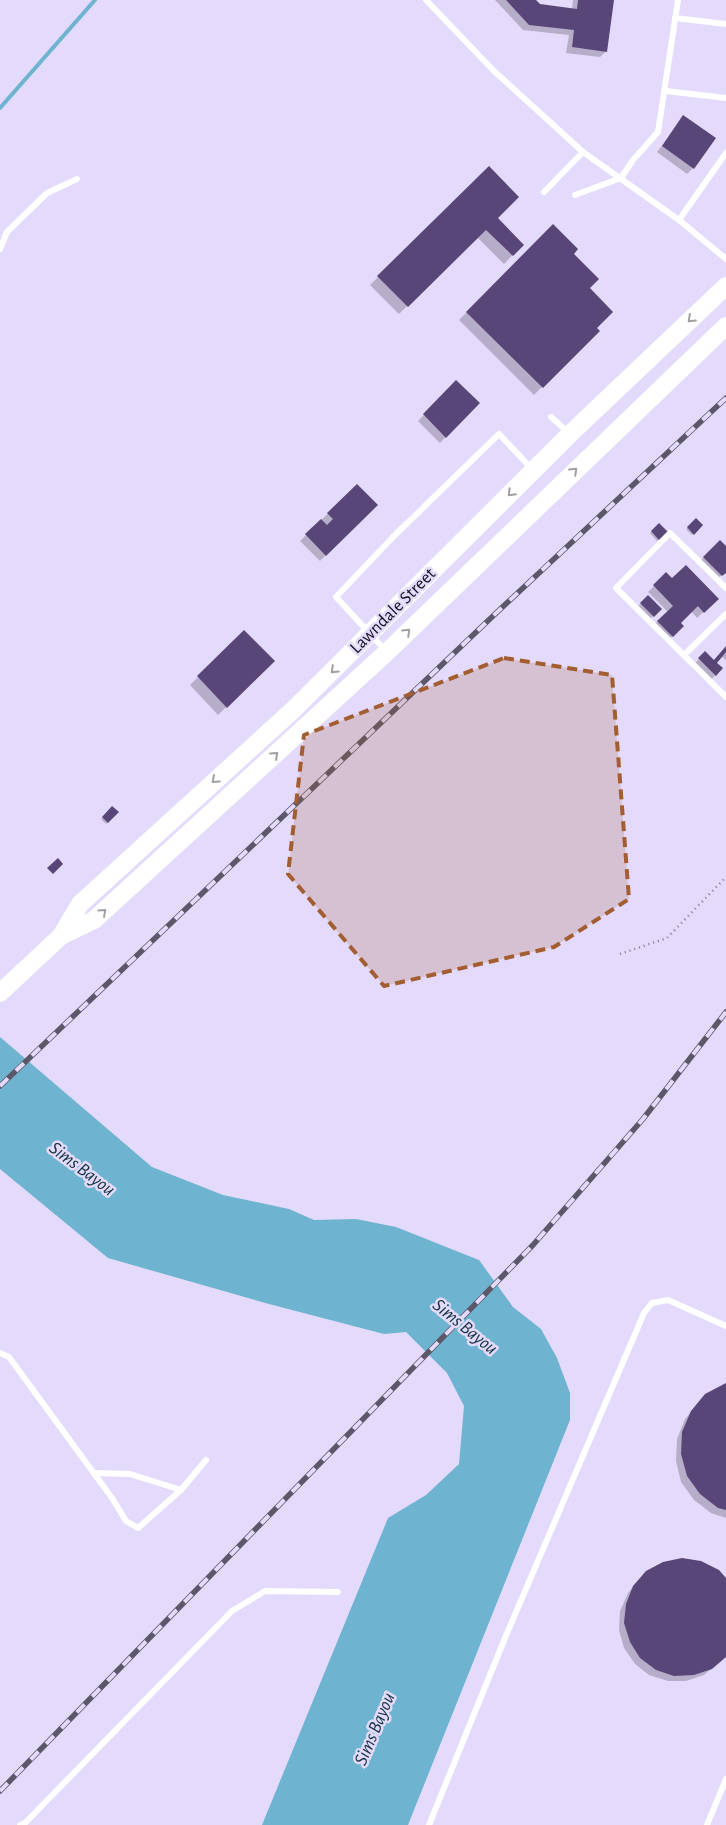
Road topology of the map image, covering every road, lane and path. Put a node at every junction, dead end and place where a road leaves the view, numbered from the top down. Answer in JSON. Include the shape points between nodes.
{"nodes":[{"id":1,"x":426,"y":0,"type":"edge"},
{"id":2,"x":678,"y":0,"type":"edge"},
{"id":3,"x":675,"y":18,"type":"junction"},
{"id":4,"x":726,"y":24,"type":"edge"},
{"id":5,"x":666,"y":91,"type":"junction"},
{"id":6,"x":726,"y":98,"type":"edge"},
{"id":7,"x":583,"y":152,"type":"junction"},
{"id":8,"x":726,"y":153,"type":"edge"},
{"id":9,"x":621,"y":178,"type":"junction"},
{"id":10,"x":77,"y":179,"type":"dead end"},
{"id":11,"x":544,"y":192,"type":"dead end"},
{"id":12,"x":575,"y":195,"type":"dead end"},
{"id":13,"x":679,"y":220,"type":"junction"},
{"id":14,"x":0,"y":249,"type":"edge"},
{"id":15,"x":726,"y":259,"type":"edge"},
{"id":16,"x":726,"y":286,"type":"edge"},
{"id":17,"x":726,"y":326,"type":"edge"},
{"id":18,"x":551,"y":417,"type":"dead end"},
{"id":19,"x":570,"y":434,"type":"junction"},
{"id":20,"x":534,"y":470,"type":"junction"},
{"id":21,"x":726,"y":588,"type":"edge"},
{"id":22,"x":726,"y":614,"type":"edge"},
{"id":23,"x":371,"y":634,"type":"junction"},
{"id":24,"x":387,"y":652,"type":"junction"},
{"id":25,"x":684,"y":655,"type":"junction"},
{"id":26,"x":726,"y":697,"type":"edge"},
{"id":27,"x":726,"y":877,"type":"edge"},
{"id":28,"x":61,"y":936,"type":"junction"},
{"id":29,"x":620,"y":954,"type":"dead end"},
{"id":30,"x":0,"y":993,"type":"edge"},
{"id":31,"x":726,"y":1326,"type":"edge"},
{"id":32,"x":0,"y":1353,"type":"edge"},
{"id":33,"x":206,"y":1460,"type":"dead end"},
{"id":34,"x":94,"y":1473,"type":"junction"},
{"id":35,"x":181,"y":1490,"type":"junction"},
{"id":36,"x":338,"y":1592,"type":"dead end"},
{"id":37,"x":726,"y":1779,"type":"edge"},
{"id":38,"x":20,"y":1825,"type":"edge"},
{"id":39,"x":429,"y":1825,"type":"edge"},
{"id":40,"x":707,"y":1825,"type":"edge"}],
"edges":[{"from":1,"to":7,"type":"lane","via":[[494,71]]},
{"from":2,"to":3,"type":"lane"},
{"from":3,"to":4,"type":"lane"},
{"from":3,"to":5,"type":"lane"},
{"from":5,"to":6,"type":"lane"},
{"from":5,"to":9,"type":"lane","via":[[658,132]]},
{"from":7,"to":9,"type":"lane"},
{"from":7,"to":11,"type":"lane"},
{"from":8,"to":13,"type":"lane"},
{"from":9,"to":12,"type":"lane"},
{"from":9,"to":13,"type":"lane"},
{"from":10,"to":14,"type":"lane","via":[[47,194],[7,232]]},
{"from":13,"to":15,"type":"lane"},
{"from":16,"to":19,"type":"main road","name":"Lawndale Street","one_way":true},
{"from":24,"to":17,"type":"main road","name":"Lawndale Street","one_way":true},
{"from":18,"to":19,"type":"lane"},
{"from":19,"to":20,"type":"main road","name":"Lawndale Street"},
{"from":20,"to":23,"type":"main road","name":"Lawndale Street","one_way":true},
{"from":20,"to":23,"type":"lane","via":[[499,434],[394,536],[336,597]]},
{"from":21,"to":25,"type":"lane","via":[[670,533],[616,588]]},
{"from":22,"to":25,"type":"lane"},
{"from":23,"to":24,"type":"lane"},
{"from":23,"to":28,"type":"main road","name":"Lawndale Street","one_way":true,"via":[[293,710],[80,904]]},
{"from":28,"to":24,"type":"main road","name":"Lawndale Street","one_way":true,"via":[[94,920]]},
{"from":25,"to":26,"type":"lane"},
{"from":27,"to":29,"type":"path","via":[[667,938]]},
{"from":28,"to":30,"type":"main road","name":"Lawndale Street"},
{"from":31,"to":39,"type":"lane","via":[[668,1300],[652,1303],[644,1313]]},
{"from":32,"to":34,"type":"lane","via":[[9,1357]]},
{"from":33,"to":35,"type":"lane"},
{"from":34,"to":35,"type":"lane","via":[[130,1474]]},
{"from":34,"to":35,"type":"lane","via":[[126,1522],[138,1528]]},
{"from":36,"to":38,"type":"lane","via":[[265,1590],[232,1611]]},
{"from":37,"to":40,"type":"lane"}]}
